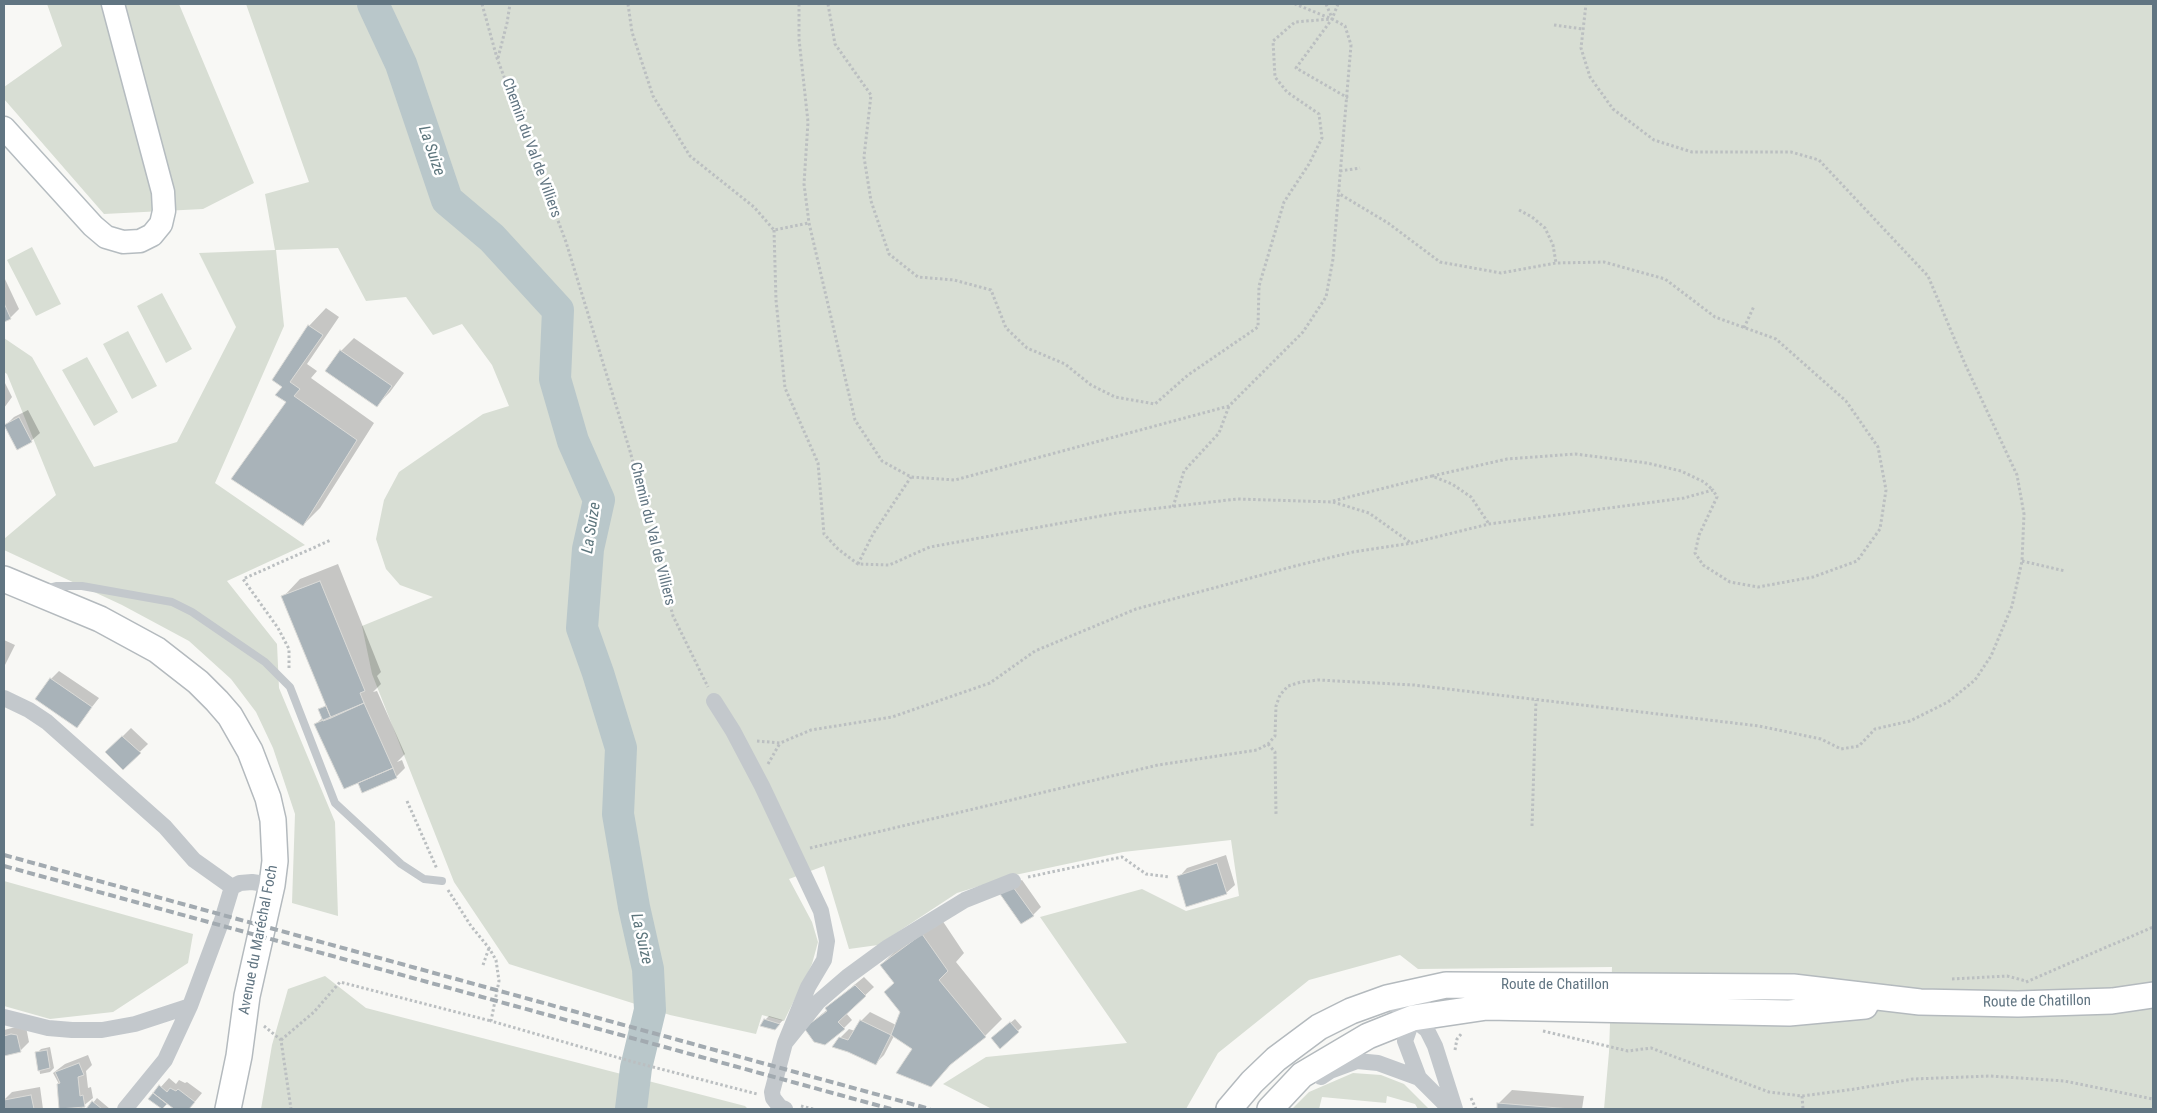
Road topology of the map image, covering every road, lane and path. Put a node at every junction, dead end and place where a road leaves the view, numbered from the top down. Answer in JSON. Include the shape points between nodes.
{"nodes":[{"id":1,"x":113,"y":4,"type":"edge"},
{"id":2,"x":482,"y":4,"type":"edge"},
{"id":3,"x":510,"y":4,"type":"edge"},
{"id":4,"x":628,"y":4,"type":"edge"},
{"id":5,"x":799,"y":4,"type":"edge"},
{"id":6,"x":828,"y":4,"type":"edge"},
{"id":7,"x":1295,"y":4,"type":"edge"},
{"id":8,"x":1326,"y":4,"type":"edge"},
{"id":9,"x":1338,"y":4,"type":"edge"},
{"id":10,"x":1586,"y":4,"type":"edge"},
{"id":11,"x":1332,"y":19,"type":"junction"},
{"id":12,"x":1554,"y":25,"type":"dead end"},
{"id":13,"x":1583,"y":29,"type":"junction"},
{"id":14,"x":497,"y":58,"type":"junction"},
{"id":15,"x":1348,"y":98,"type":"junction"},
{"id":16,"x":4,"y":128,"type":"edge"},
{"id":17,"x":1360,"y":168,"type":"dead end"},
{"id":18,"x":1340,"y":171,"type":"junction"},
{"id":19,"x":1338,"y":193,"type":"junction"},
{"id":20,"x":1519,"y":210,"type":"dead end"},
{"id":21,"x":809,"y":223,"type":"junction"},
{"id":22,"x":774,"y":230,"type":"junction"},
{"id":23,"x":1556,"y":263,"type":"junction"},
{"id":24,"x":1754,"y":306,"type":"dead end"},
{"id":25,"x":1744,"y":328,"type":"junction"},
{"id":26,"x":1229,"y":406,"type":"junction"},
{"id":27,"x":1432,"y":476,"type":"junction"},
{"id":28,"x":911,"y":477,"type":"junction"},
{"id":29,"x":1713,"y":490,"type":"junction"},
{"id":30,"x":1333,"y":502,"type":"junction"},
{"id":31,"x":1173,"y":507,"type":"junction"},
{"id":32,"x":1489,"y":524,"type":"junction"},
{"id":33,"x":331,"y":540,"type":"dead end"},
{"id":34,"x":1412,"y":543,"type":"junction"},
{"id":35,"x":2022,"y":561,"type":"junction"},
{"id":36,"x":858,"y":564,"type":"junction"},
{"id":37,"x":2065,"y":571,"type":"dead end"},
{"id":38,"x":4,"y":579,"type":"edge"},
{"id":39,"x":36,"y":592,"type":"junction"},
{"id":40,"x":290,"y":686,"type":"junction"},
{"id":41,"x":4,"y":698,"type":"edge"},
{"id":42,"x":1536,"y":700,"type":"junction"},
{"id":43,"x":714,"y":701,"type":"joint"},
{"id":44,"x":780,"y":743,"type":"dead end"},
{"id":45,"x":1268,"y":744,"type":"junction"},
{"id":46,"x":407,"y":801,"type":"dead end"},
{"id":47,"x":1276,"y":814,"type":"dead end"},
{"id":48,"x":1532,"y":826,"type":"dead end"},
{"id":49,"x":795,"y":854,"type":"junction"},
{"id":50,"x":1170,"y":877,"type":"dead end"},
{"id":51,"x":442,"y":881,"type":"junction"},
{"id":52,"x":1013,"y":881,"type":"joint"},
{"id":53,"x":272,"y":884,"type":"junction"},
{"id":54,"x":232,"y":887,"type":"junction"},
{"id":55,"x":2153,"y":927,"type":"edge"},
{"id":56,"x":489,"y":948,"type":"junction"},
{"id":57,"x":483,"y":965,"type":"dead end"},
{"id":58,"x":1429,"y":988,"type":"junction"},
{"id":59,"x":2153,"y":995,"type":"edge"},
{"id":60,"x":1388,"y":998,"type":"junction"},
{"id":61,"x":1920,"y":1002,"type":"junction"},
{"id":62,"x":2018,"y":1004,"type":"junction"},
{"id":63,"x":190,"y":1006,"type":"junction"},
{"id":64,"x":1446,"y":1013,"type":"junction"},
{"id":65,"x":4,"y":1017,"type":"edge"},
{"id":66,"x":1413,"y":1018,"type":"junction"},
{"id":67,"x":490,"y":1021,"type":"junction"},
{"id":68,"x":263,"y":1026,"type":"dead end"},
{"id":69,"x":1465,"y":1028,"type":"dead end"},
{"id":70,"x":1542,"y":1030,"type":"dead end"},
{"id":71,"x":280,"y":1040,"type":"junction"},
{"id":72,"x":785,"y":1043,"type":"junction"},
{"id":73,"x":1435,"y":1046,"type":"junction"},
{"id":74,"x":1455,"y":1059,"type":"dead end"},
{"id":75,"x":1418,"y":1078,"type":"junction"},
{"id":76,"x":1469,"y":1094,"type":"dead end"},
{"id":77,"x":1802,"y":1096,"type":"junction"},
{"id":78,"x":773,"y":1098,"type":"junction"},
{"id":79,"x":2153,"y":1099,"type":"edge"},
{"id":80,"x":1271,"y":1108,"type":"edge"},
{"id":81,"x":125,"y":1109,"type":"edge"},
{"id":82,"x":228,"y":1109,"type":"edge"},
{"id":83,"x":291,"y":1109,"type":"edge"},
{"id":84,"x":786,"y":1109,"type":"edge"},
{"id":85,"x":1229,"y":1109,"type":"edge"},
{"id":86,"x":1450,"y":1109,"type":"edge"},
{"id":87,"x":1455,"y":1109,"type":"edge"},
{"id":88,"x":1476,"y":1109,"type":"edge"},
{"id":89,"x":1803,"y":1109,"type":"edge"}],
"edges":[{"from":1,"to":16,"type":"main road","via":[[163,192],[162,224],[152,235],[140,240],[122,242],[106,237],[92,226]]},
{"from":2,"to":14,"type":"path","name":"Chemin du Val de Villiers"},
{"from":3,"to":14,"type":"path"},
{"from":4,"to":22,"type":"path","via":[[632,32],[653,96],[690,156],[754,207]]},
{"from":5,"to":21,"type":"path","via":[[799,39],[808,122],[804,184]]},
{"from":6,"to":11,"type":"path","via":[[835,44],[871,95],[864,157],[870,201],[889,254],[918,277],[954,280],[991,290],[1006,328],[1027,348],[1065,364],[1114,398],[1155,404],[1188,375],[1258,327],[1259,286],[1284,202],[1322,138],[1319,114],[1287,92],[1275,77],[1273,41],[1295,22]]},
{"from":7,"to":11,"type":"path"},
{"from":8,"to":11,"type":"path"},
{"from":9,"to":11,"type":"path"},
{"from":10,"to":13,"type":"path"},
{"from":11,"to":15,"type":"path","via":[[1345,26],[1352,45]]},
{"from":11,"to":15,"type":"path","via":[[1296,68]]},
{"from":12,"to":13,"type":"path"},
{"from":13,"to":35,"type":"path","via":[[1581,48],[1590,77],[1613,109],[1654,140],[1692,152],[1791,152],[1819,160],[1928,276],[2017,475],[2024,514]]},
{"from":14,"to":43,"type":"path","name":"Chemin du Val de Villiers","via":[[566,242],[630,451],[673,616]]},
{"from":15,"to":18,"type":"path"},
{"from":17,"to":18,"type":"path"},
{"from":18,"to":19,"type":"path"},
{"from":19,"to":23,"type":"path","via":[[1388,223],[1440,262],[1501,273]]},
{"from":19,"to":26,"type":"path","via":[[1333,259],[1326,297],[1303,332]]},
{"from":20,"to":23,"type":"path","via":[[1545,228],[1553,244]]},
{"from":21,"to":22,"type":"path"},
{"from":21,"to":28,"type":"path","via":[[855,420],[882,461]]},
{"from":22,"to":36,"type":"path","via":[[776,300],[785,388],[818,463],[824,534]]},
{"from":23,"to":25,"type":"path","via":[[1604,262],[1665,279],[1716,316]]},
{"from":24,"to":25,"type":"path"},
{"from":25,"to":29,"type":"path","via":[[1776,339],[1846,401],[1878,447],[1886,490],[1880,529],[1857,561],[1813,577],[1758,587],[1730,582],[1703,565],[1694,553],[1717,497]]},
{"from":26,"to":28,"type":"path","via":[[971,477],[955,480]]},
{"from":26,"to":31,"type":"path","via":[[1219,433],[1184,471]]},
{"from":27,"to":29,"type":"path","via":[[1506,459],[1575,454],[1647,463],[1681,471]]},
{"from":27,"to":30,"type":"path"},
{"from":27,"to":32,"type":"path","via":[[1471,497]]},
{"from":28,"to":36,"type":"path","via":[[873,534]]},
{"from":29,"to":32,"type":"path","via":[[1684,498]]},
{"from":30,"to":31,"type":"path","via":[[1237,499]]},
{"from":30,"to":34,"type":"path","via":[[1369,514]]},
{"from":31,"to":36,"type":"path","via":[[1117,512],[930,547],[889,565]]},
{"from":32,"to":34,"type":"path"},
{"from":33,"to":40,"type":"path","via":[[243,579],[289,649]]},
{"from":34,"to":44,"type":"path","via":[[1353,552],[1136,609],[1036,651],[990,683],[892,717],[811,730]]},
{"from":35,"to":37,"type":"path"},
{"from":35,"to":42,"type":"path","via":[[2012,606],[1991,656],[1975,680],[1948,702],[1910,721],[1874,729],[1859,746],[1841,749],[1821,739],[1759,726]]},
{"from":38,"to":39,"type":"main road","name":"Avenue du Maréchal Foch"},
{"from":39,"to":40,"type":"lane","via":[[57,586],[82,586],[172,602],[265,662]]},
{"from":39,"to":53,"type":"main road","name":"Avenue du Maréchal Foch","via":[[100,618],[157,650],[198,682],[230,716],[250,751],[268,798],[275,838]]},
{"from":40,"to":51,"type":"lane","via":[[335,803],[400,864],[424,879]]},
{"from":41,"to":54,"type":"street","via":[[47,722],[165,827],[194,860]]},
{"from":42,"to":45,"type":"path","via":[[1414,685],[1302,682],[1288,686],[1280,695],[1274,736]]},
{"from":42,"to":48,"type":"path"},
{"from":43,"to":49,"type":"street","via":[[734,731]]},
{"from":45,"to":47,"type":"path","via":[[1275,752]]},
{"from":45,"to":49,"type":"path","via":[[1257,750],[1158,765],[820,844]]},
{"from":46,"to":51,"type":"path"},
{"from":49,"to":72,"type":"street","via":[[821,912],[827,941],[824,960],[808,987]]},
{"from":50,"to":52,"type":"path","via":[[1146,874],[1122,857]]},
{"from":51,"to":56,"type":"path"},
{"from":52,"to":72,"type":"street","via":[[965,900],[888,947],[818,1002]]},
{"from":53,"to":54,"type":"street","via":[[252,882]]},
{"from":53,"to":82,"type":"main road","name":"Avenue du Maréchal Foch"},
{"from":54,"to":63,"type":"street"},
{"from":55,"to":62,"type":"path","via":[[2026,981]]},
{"from":56,"to":57,"type":"path"},
{"from":56,"to":67,"type":"path","via":[[496,960],[499,981]]},
{"from":58,"to":60,"type":"main road","name":"Route de Chatillon"},
{"from":58,"to":61,"type":"main road","name":"Route de Chatillon","via":[[1446,985],[1793,987]]},
{"from":58,"to":66,"type":"street"},
{"from":59,"to":62,"type":"main road","name":"Route de Chatillon","via":[[2112,1001]]},
{"from":60,"to":66,"type":"street"},
{"from":60,"to":85,"type":"main road","name":"Route de Chatillon","via":[[1319,1027],[1276,1059]]},
{"from":61,"to":62,"type":"main road","name":"Route de Chatillon"},
{"from":61,"to":64,"type":"main road","name":"Route de Chatillon","via":[[1789,1013],[1487,1006]]},
{"from":63,"to":65,"type":"street","via":[[135,1024],[102,1030],[48,1028]]},
{"from":63,"to":81,"type":"street","via":[[165,1060]]},
{"from":64,"to":66,"type":"main road","name":"Route de Chatillon"},
{"from":64,"to":73,"type":"street"},
{"from":66,"to":73,"type":"street","via":[[1426,1030]]},
{"from":66,"to":75,"type":"street","via":[[1405,1041]]},
{"from":66,"to":80,"type":"main road","name":"Route de Chatillon","via":[[1368,1036],[1302,1075]]},
{"from":67,"to":71,"type":"path","via":[[340,982],[314,1012]]},
{"from":67,"to":78,"type":"path"},
{"from":68,"to":71,"type":"path"},
{"from":69,"to":74,"type":"path","via":[[1457,1039]]},
{"from":70,"to":77,"type":"path","via":[[1628,1051],[1651,1048],[1769,1092]]},
{"from":71,"to":83,"type":"path"},
{"from":72,"to":78,"type":"street"},
{"from":73,"to":87,"type":"street"},
{"from":75,"to":80,"type":"street","via":[[1378,1063],[1357,1061],[1330,1071]]},
{"from":75,"to":86,"type":"street"},
{"from":76,"to":88,"type":"path"},
{"from":77,"to":79,"type":"path","via":[[1913,1078],[1990,1076],[2064,1081]]},
{"from":77,"to":89,"type":"path"},
{"from":78,"to":84,"type":"street"}]}
